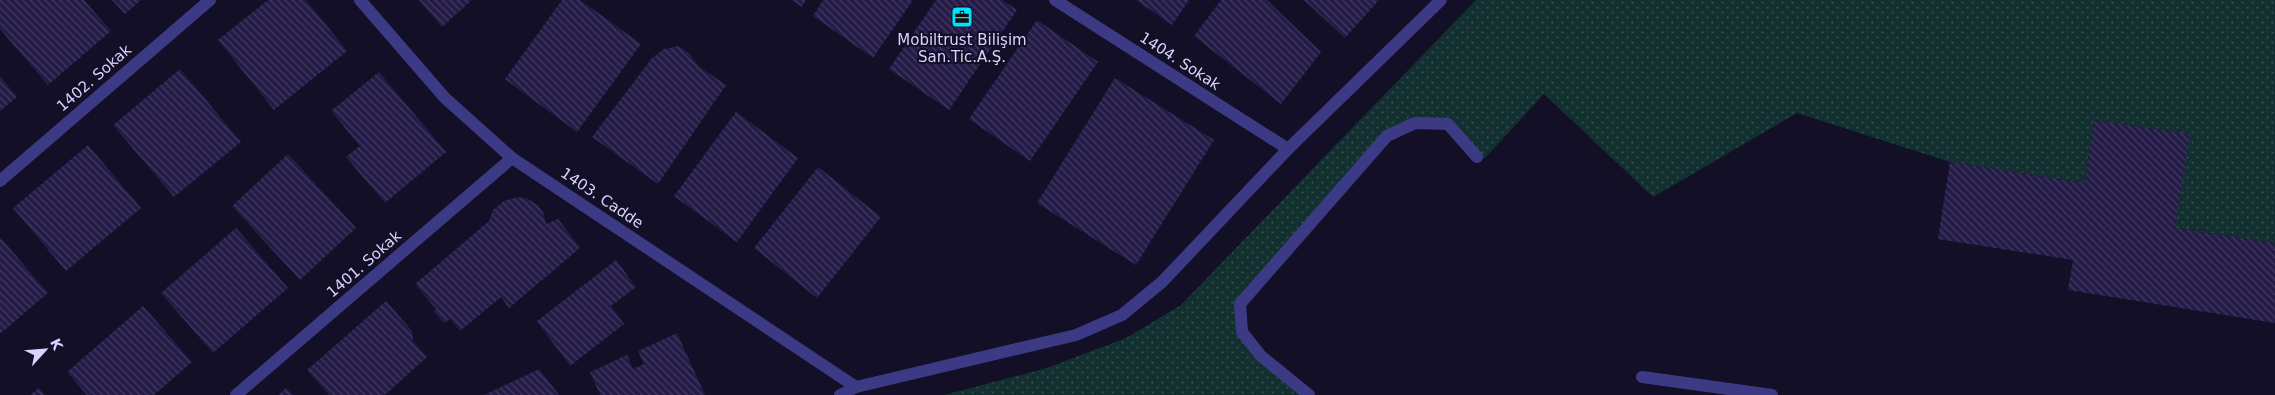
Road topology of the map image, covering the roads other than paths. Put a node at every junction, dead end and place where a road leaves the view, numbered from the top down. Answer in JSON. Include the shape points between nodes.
{"nodes":[{"id":1,"x":210,"y":0,"type":"edge"},
{"id":2,"x":360,"y":0,"type":"edge"},
{"id":3,"x":1055,"y":0,"type":"edge"},
{"id":4,"x":1442,"y":0,"type":"edge"},
{"id":5,"x":1288,"y":149,"type":"junction"},
{"id":6,"x":1478,"y":157,"type":"dead end"},
{"id":7,"x":512,"y":158,"type":"junction"},
{"id":8,"x":0,"y":181,"type":"edge"},
{"id":9,"x":1642,"y":377,"type":"dead end"},
{"id":10,"x":856,"y":387,"type":"junction"},
{"id":11,"x":236,"y":395,"type":"edge"},
{"id":12,"x":840,"y":395,"type":"edge"},
{"id":13,"x":1309,"y":395,"type":"edge"},
{"id":14,"x":1772,"y":395,"type":"edge"}],
"edges":[{"from":1,"to":8,"type":"street","name":"1402. Sokak"},
{"from":2,"to":7,"type":"street","name":"1403. Cadde","via":[[445,98]]},
{"from":3,"to":5,"type":"street","name":"1404. Sokak"},
{"from":4,"to":5,"type":"street"},
{"from":5,"to":10,"type":"street","via":[[1162,282],[1122,315],[1076,335]]},
{"from":6,"to":13,"type":"street","via":[[1448,124],[1415,123],[1387,136],[1240,304],[1242,332],[1261,356]]},
{"from":7,"to":10,"type":"street","name":"1403. Cadde"},
{"from":7,"to":11,"type":"street","name":"1401. Sokak"},
{"from":9,"to":14,"type":"street"},
{"from":10,"to":12,"type":"street"}]}
